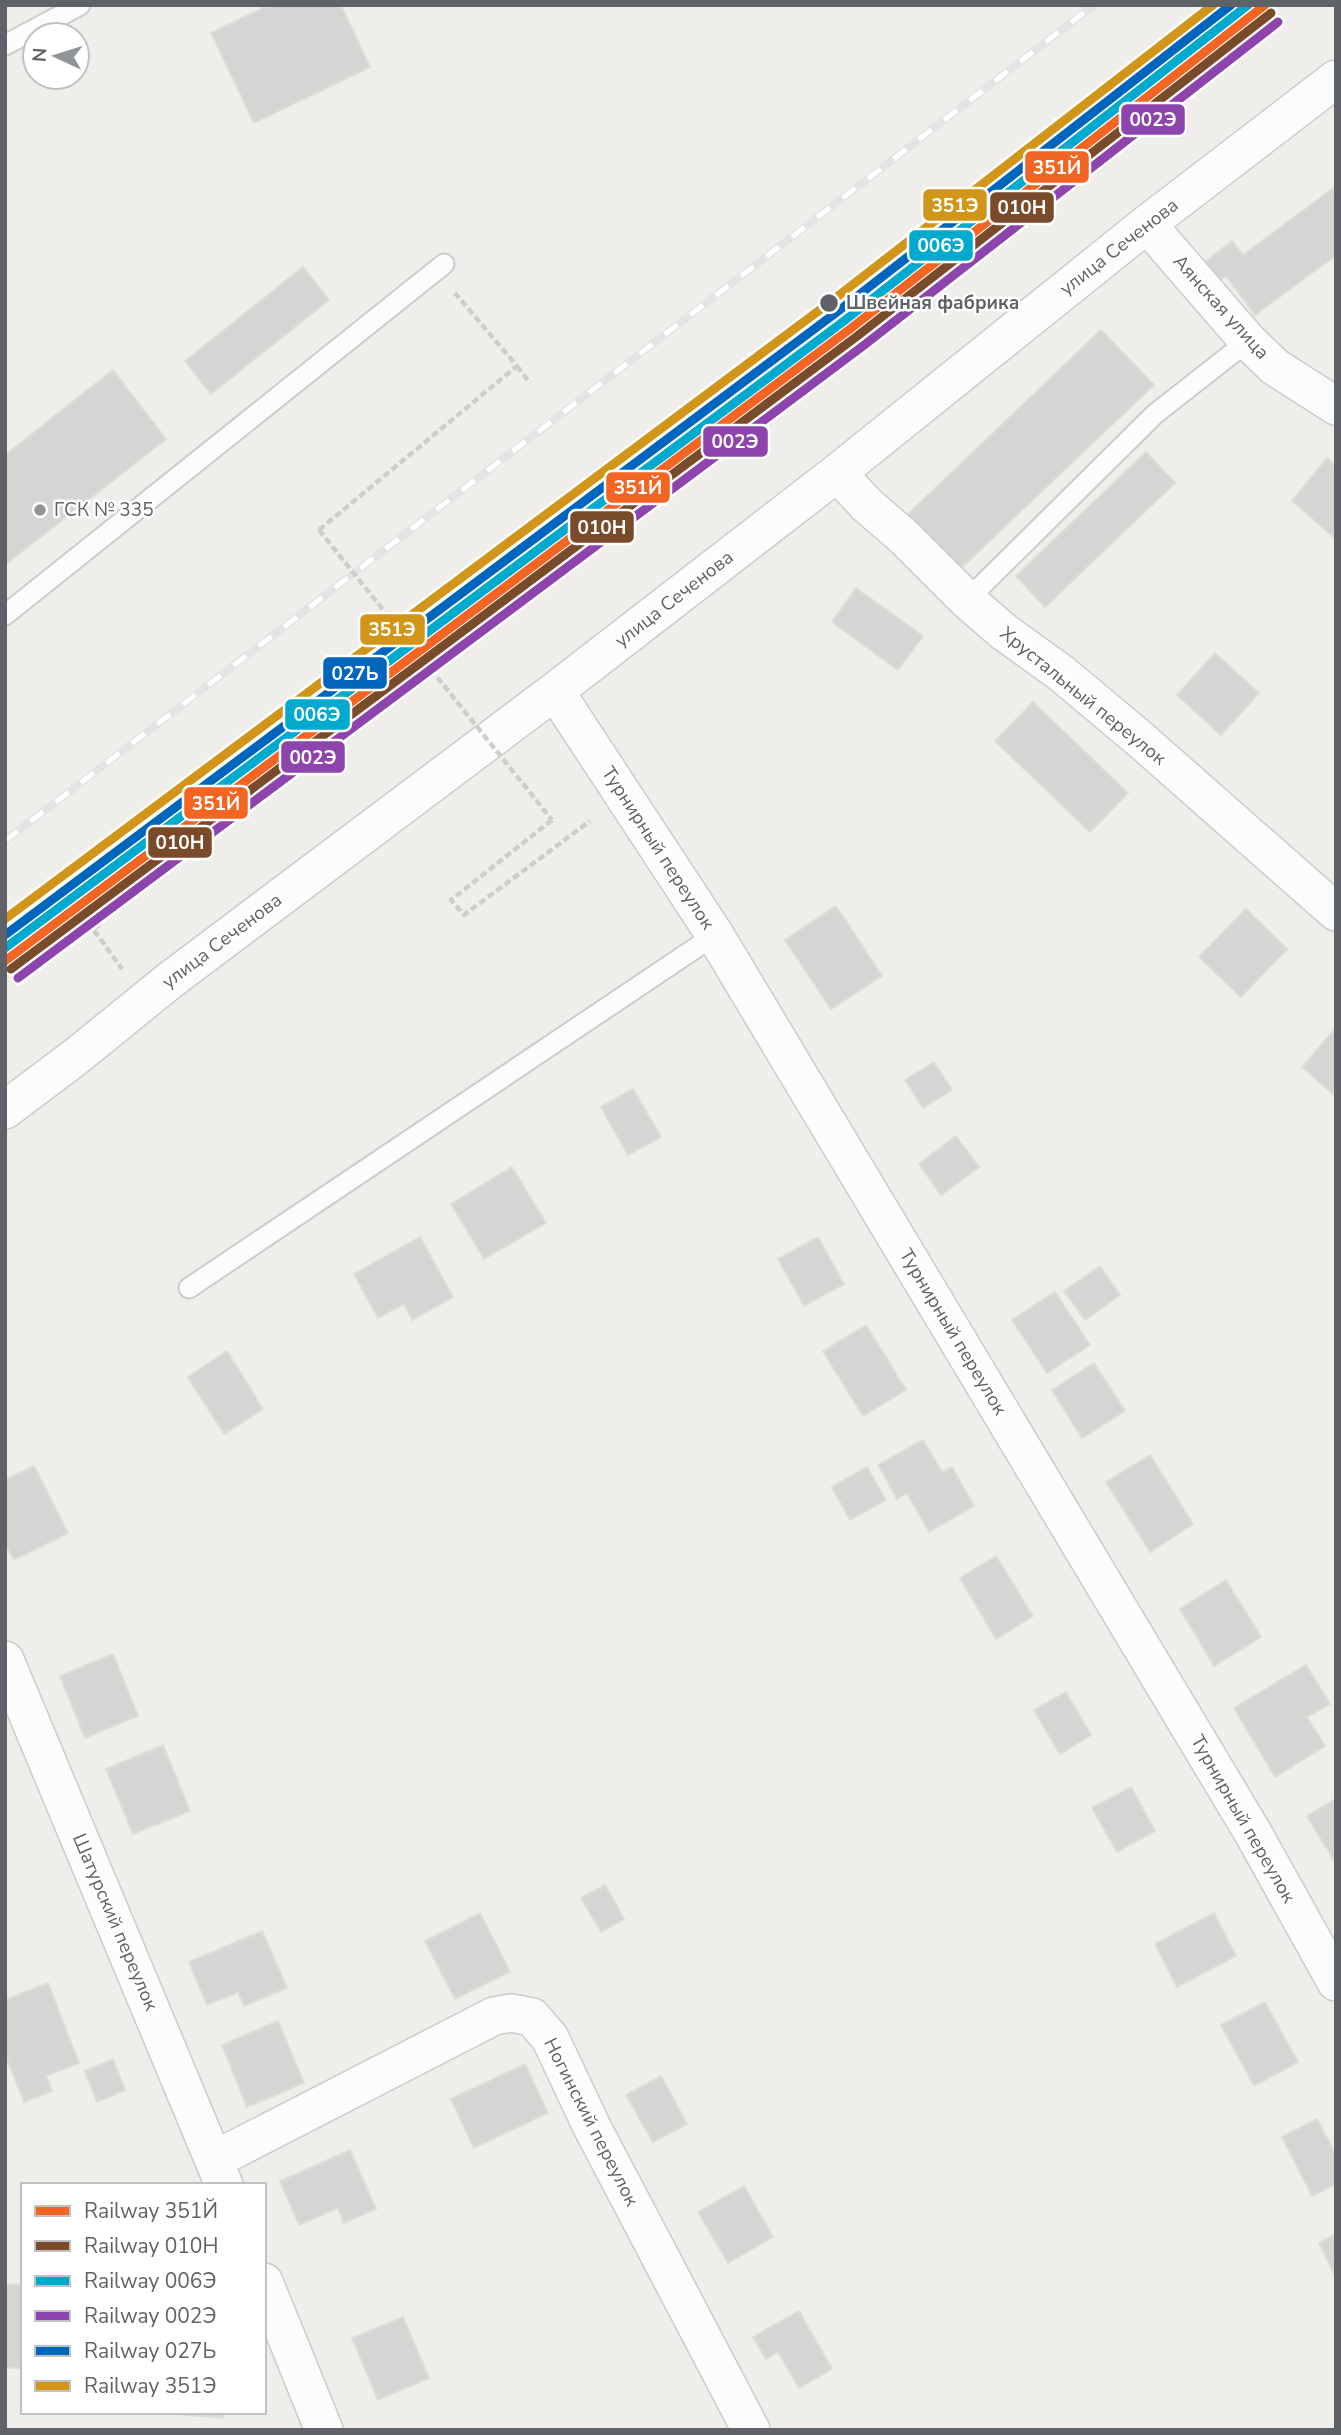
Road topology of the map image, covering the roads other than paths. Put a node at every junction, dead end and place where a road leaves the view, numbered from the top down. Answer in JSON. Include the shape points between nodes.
{"nodes":[{"id":1,"x":80,"y":5,"type":"edge"},
{"id":2,"x":5,"y":46,"type":"edge"},
{"id":3,"x":1336,"y":79,"type":"edge"},
{"id":4,"x":1147,"y":224,"type":"junction"},
{"id":5,"x":440,"y":267,"type":"road end"},
{"id":6,"x":1248,"y":341,"type":"junction"},
{"id":7,"x":1336,"y":406,"type":"edge"},
{"id":8,"x":837,"y":473,"type":"junction"},
{"id":9,"x":967,"y":600,"type":"junction"},
{"id":10,"x":5,"y":615,"type":"edge"},
{"id":11,"x":555,"y":691,"type":"junction"},
{"id":12,"x":1336,"y":912,"type":"edge"},
{"id":13,"x":715,"y":935,"type":"junction"},
{"id":14,"x":5,"y":1110,"type":"edge"},
{"id":15,"x":189,"y":1288,"type":"dead end"},
{"id":16,"x":5,"y":1660,"type":"edge"},
{"id":17,"x":1336,"y":1982,"type":"edge"},
{"id":18,"x":219,"y":2172,"type":"edge"},
{"id":19,"x":266,"y":2287,"type":"edge"},
{"id":20,"x":324,"y":2430,"type":"edge"},
{"id":21,"x":751,"y":2430,"type":"edge"}],
"edges":[{"from":1,"to":2,"type":"lane"},
{"from":3,"to":4,"type":"street","name":"улица Сеченова"},
{"from":4,"to":6,"type":"street","name":"Аянская улица"},
{"from":4,"to":8,"type":"street","name":"улица Сеченова"},
{"from":5,"to":10,"type":"lane"},
{"from":6,"to":7,"type":"street","name":"Аянская улица","via":[[1275,367]]},
{"from":6,"to":9,"type":"lane","via":[[1155,414]]},
{"from":8,"to":9,"type":"street","name":"Хрустальный переулок"},
{"from":8,"to":11,"type":"street","name":"улица Сеченова"},
{"from":9,"to":12,"type":"street","name":"Хрустальный переулок","via":[[1141,740]]},
{"from":11,"to":13,"type":"street","name":"Турнирный переулок"},
{"from":11,"to":14,"type":"street","name":"улица Сеченова"},
{"from":13,"to":15,"type":"lane"},
{"from":13,"to":17,"type":"street","name":"Турнирный переулок","via":[[1253,1833]]},
{"from":16,"to":18,"type":"street","name":"Шатурский переулок"},
{"from":18,"to":21,"type":"street","name":"Ногинский переулок","via":[[494,2016],[532,2017],[550,2038]]},
{"from":19,"to":20,"type":"street"}]}
